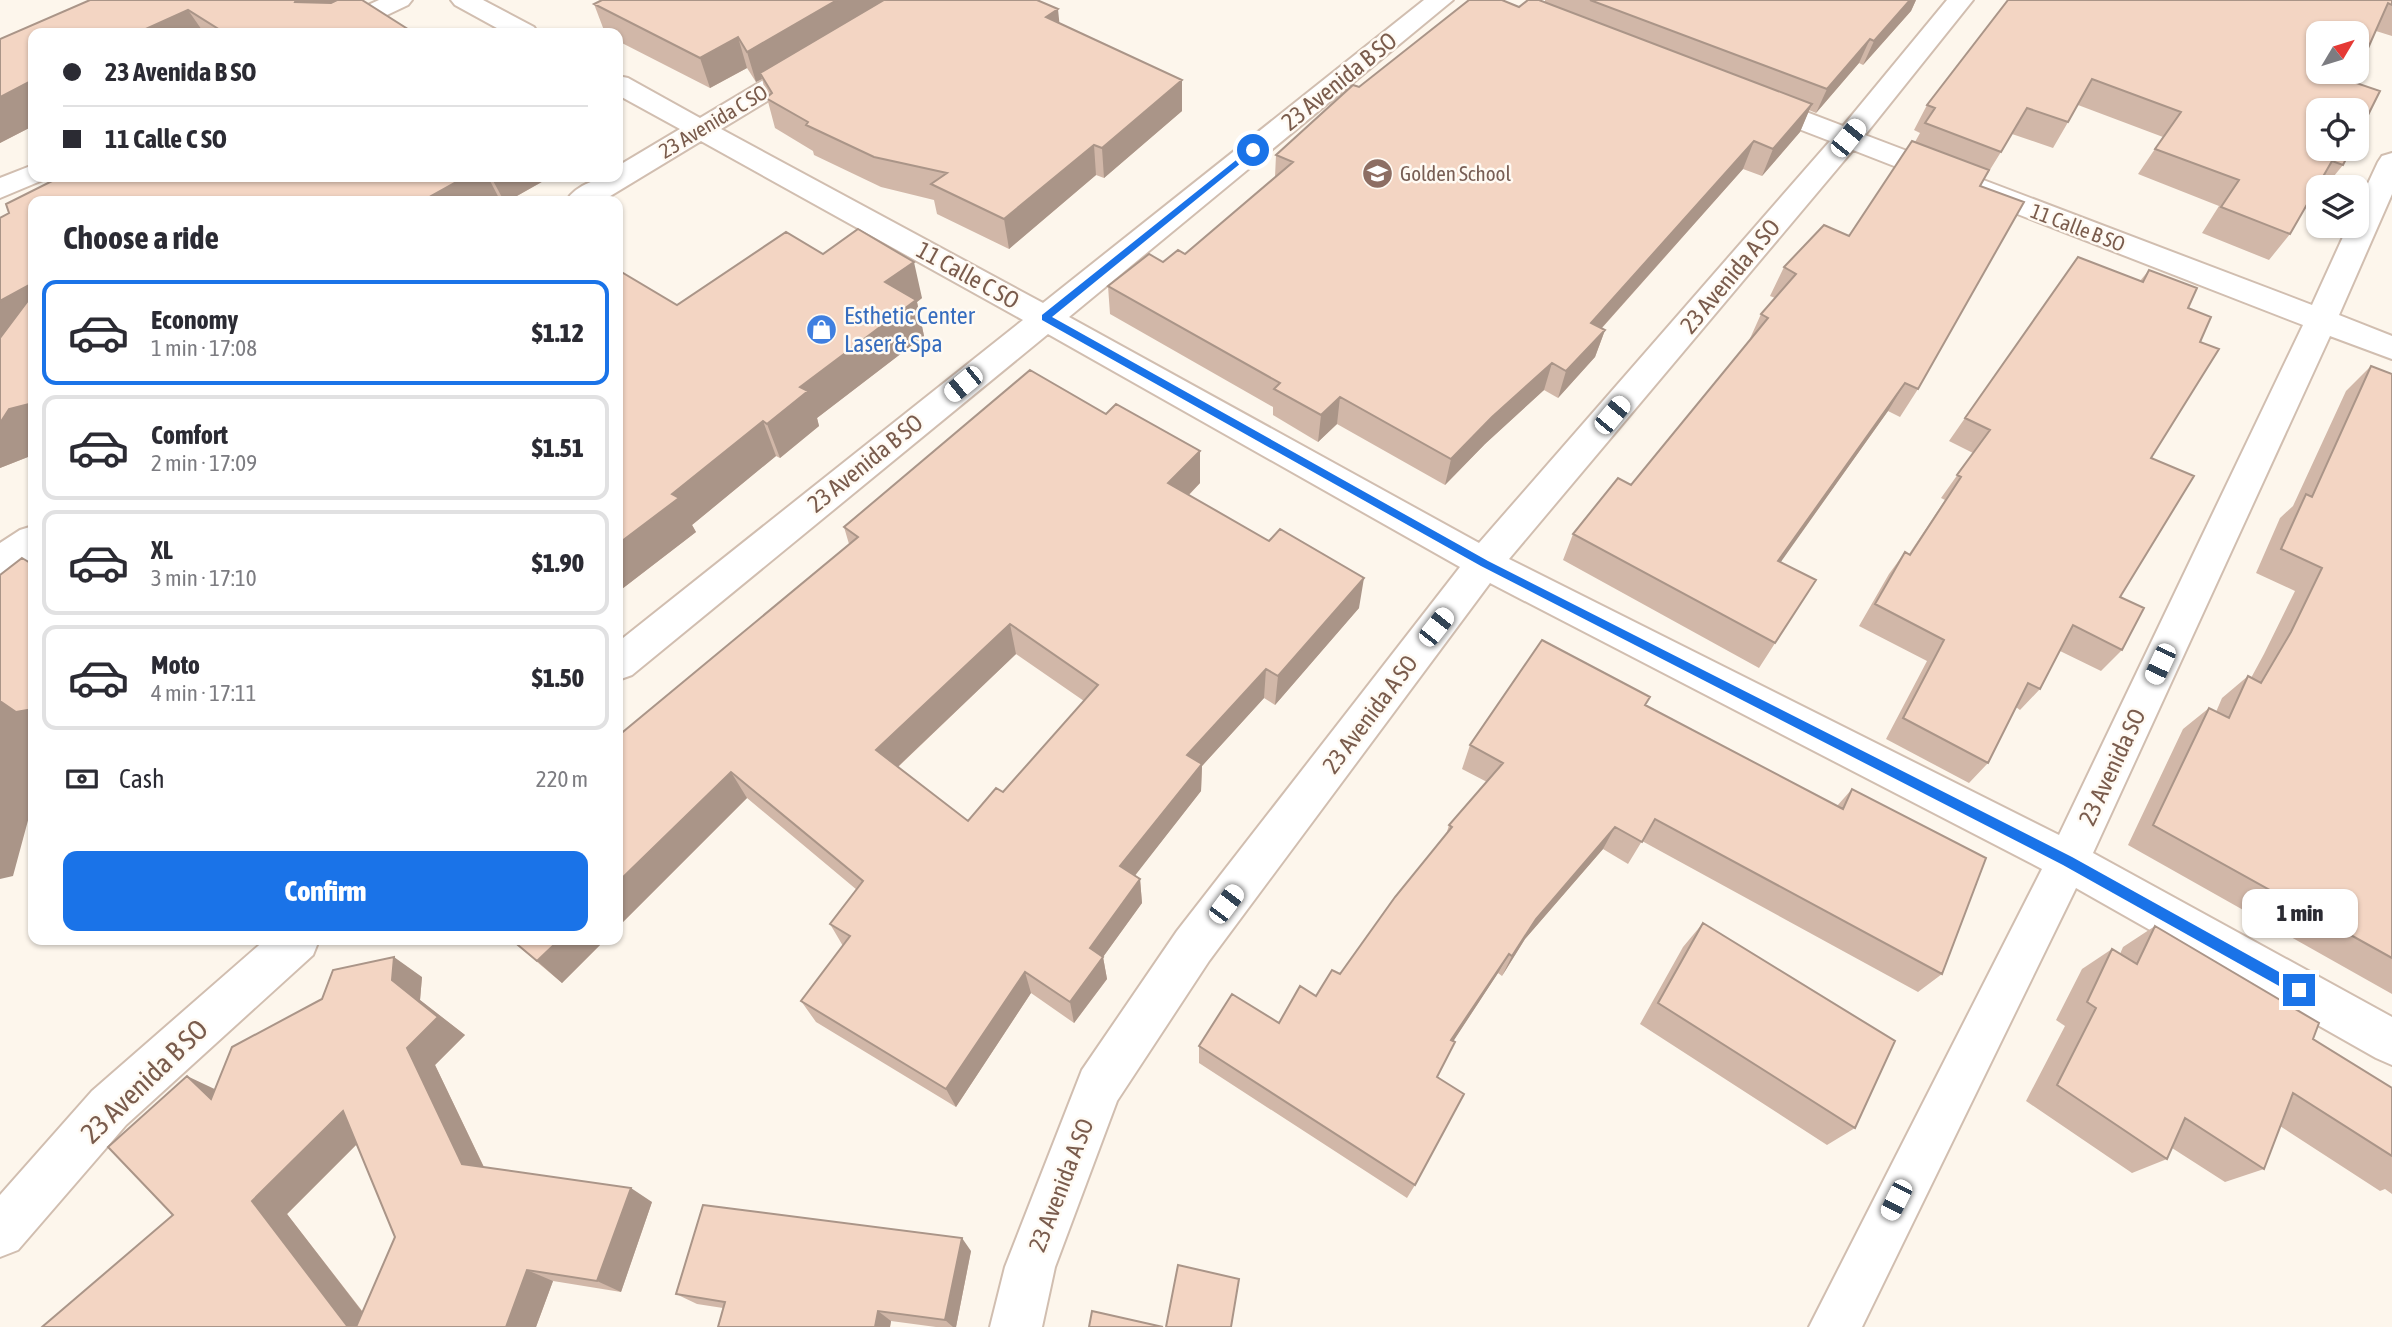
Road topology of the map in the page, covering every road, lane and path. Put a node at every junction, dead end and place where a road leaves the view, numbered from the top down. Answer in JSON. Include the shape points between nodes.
{"nodes":[{"id":1,"x":400,"y":0,"type":"edge"},
{"id":2,"x":464,"y":0,"type":"edge"},
{"id":3,"x":1440,"y":0,"type":"edge"},
{"id":4,"x":1960,"y":0,"type":"edge"},
{"id":5,"x":340,"y":28,"type":"edge"},
{"id":6,"x":516,"y":28,"type":"edge"},
{"id":7,"x":838,"y":47,"type":"edge"},
{"id":8,"x":623,"y":87,"type":"edge"},
{"id":9,"x":1733,"y":94,"type":"edge"},
{"id":10,"x":700,"y":129,"type":"junction"},
{"id":11,"x":1848,"y":138,"type":"junction"},
{"id":12,"x":2392,"y":162,"type":"edge"},
{"id":13,"x":28,"y":176,"type":"edge"},
{"id":14,"x":623,"y":176,"type":"edge"},
{"id":15,"x":612,"y":182,"type":"edge"},
{"id":16,"x":0,"y":190,"type":"edge"},
{"id":17,"x":589,"y":196,"type":"edge"},
{"id":18,"x":1045,"y":318,"type":"junction"},
{"id":19,"x":2321,"y":320,"type":"junction"},
{"id":20,"x":2392,"y":348,"type":"edge"},
{"id":21,"x":28,"y":543,"type":"edge"},
{"id":22,"x":0,"y":562,"type":"edge"},
{"id":23,"x":1485,"y":564,"type":"junction"},
{"id":24,"x":623,"y":660,"type":"edge"},
{"id":25,"x":2068,"y":861,"type":"junction"},
{"id":26,"x":291,"y":945,"type":"edge"},
{"id":27,"x":2392,"y":1042,"type":"edge"},
{"id":28,"x":0,"y":1232,"type":"edge"},
{"id":29,"x":1016,"y":1327,"type":"edge"},
{"id":30,"x":1835,"y":1327,"type":"edge"}],
"edges":[{"from":1,"to":5,"type":"street"},
{"from":2,"to":6,"type":"street"},
{"from":3,"to":18,"type":"street","name":"23 Avenida B SO"},
{"from":4,"to":11,"type":"street","name":"23 Avenida A SO"},
{"from":7,"to":10,"type":"street","name":"23 Avenida C SO"},
{"from":8,"to":10,"type":"street","name":"11 Calle C SO"},
{"from":9,"to":11,"type":"street","name":"11 Calle B SO"},
{"from":10,"to":14,"type":"street","name":"23 Avenida C SO"},
{"from":10,"to":18,"type":"street","name":"11 Calle C SO"},
{"from":11,"to":19,"type":"street","name":"11 Calle B SO"},
{"from":11,"to":23,"type":"street","name":"23 Avenida A SO"},
{"from":12,"to":19,"type":"street","name":"23 Avenida SO"},
{"from":13,"to":16,"type":"street"},
{"from":15,"to":17,"type":"street","name":"23 Avenida C SO"},
{"from":18,"to":23,"type":"street","name":"11 Calle C SO"},
{"from":18,"to":24,"type":"street","name":"23 Avenida B SO"},
{"from":19,"to":20,"type":"street","name":"11 Calle B SO"},
{"from":19,"to":25,"type":"street","name":"23 Avenida SO"},
{"from":21,"to":22,"type":"street"},
{"from":23,"to":25,"type":"street","name":"11 Calle C SO"},
{"from":23,"to":29,"type":"street","name":"23 Avenida A SO","via":[[1193,946],[1099,1087],[1030,1267]]},
{"from":25,"to":27,"type":"street","name":"11 Calle C SO"},
{"from":25,"to":30,"type":"street","name":"23 Avenida SO"},
{"from":26,"to":28,"type":"street","name":"23 Avenida B SO","via":[[109,1108]]}]}
